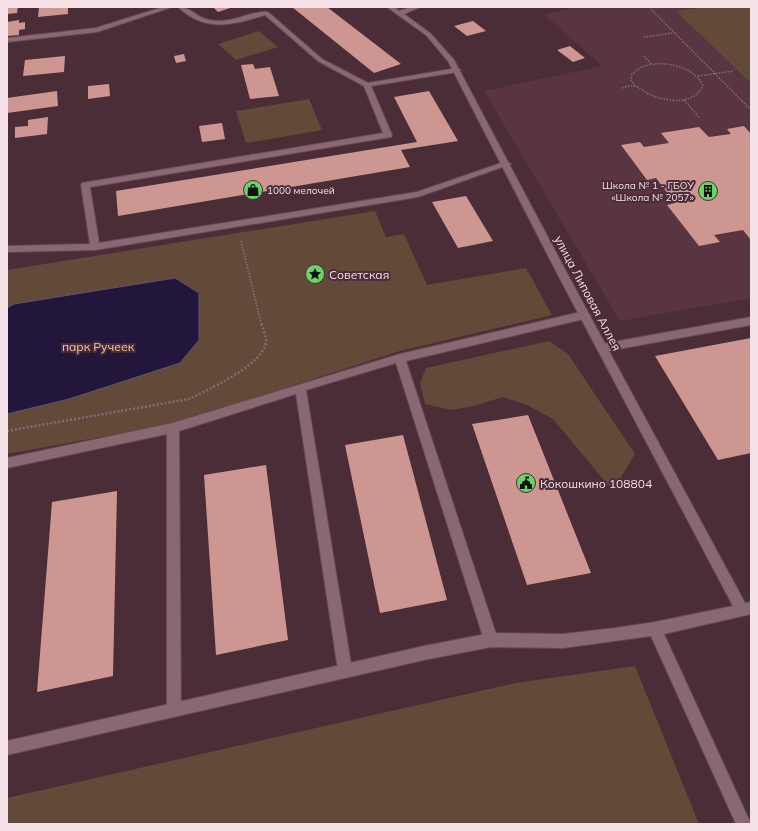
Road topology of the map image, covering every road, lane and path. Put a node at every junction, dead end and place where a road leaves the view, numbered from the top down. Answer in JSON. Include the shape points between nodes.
{"nodes":[{"id":1,"x":169,"y":7,"type":"edge"},
{"id":2,"x":181,"y":7,"type":"edge"},
{"id":3,"x":390,"y":7,"type":"edge"},
{"id":4,"x":417,"y":7,"type":"edge"},
{"id":5,"x":649,"y":7,"type":"edge"},
{"id":6,"x":399,"y":13,"type":"junction"},
{"id":7,"x":675,"y":33,"type":"junction"},
{"id":8,"x":644,"y":37,"type":"dead end"},
{"id":9,"x":7,"y":40,"type":"edge"},
{"id":10,"x":644,"y":56,"type":"dead end"},
{"id":11,"x":651,"y":64,"type":"junction"},
{"id":12,"x":457,"y":70,"type":"junction"},
{"id":13,"x":734,"y":71,"type":"dead end"},
{"id":14,"x":716,"y":74,"type":"junction"},
{"id":15,"x":698,"y":76,"type":"junction"},
{"id":16,"x":367,"y":86,"type":"junction"},
{"id":17,"x":635,"y":86,"type":"junction"},
{"id":18,"x":622,"y":88,"type":"dead end"},
{"id":19,"x":684,"y":100,"type":"junction"},
{"id":20,"x":750,"y":109,"type":"edge"},
{"id":21,"x":699,"y":117,"type":"dead end"},
{"id":22,"x":507,"y":164,"type":"junction"},
{"id":23,"x":237,"y":224,"type":"junction"},
{"id":24,"x":95,"y":247,"type":"junction"},
{"id":25,"x":7,"y":249,"type":"edge"},
{"id":26,"x":584,"y":315,"type":"junction"},
{"id":27,"x":751,"y":321,"type":"edge"},
{"id":28,"x":602,"y":348,"type":"junction"},
{"id":29,"x":400,"y":358,"type":"junction"},
{"id":30,"x":300,"y":388,"type":"junction"},
{"id":31,"x":173,"y":428,"type":"junction"},
{"id":32,"x":7,"y":431,"type":"edge"},
{"id":33,"x":7,"y":462,"type":"edge"},
{"id":34,"x":747,"y":609,"type":"edge"},
{"id":35,"x":655,"y":629,"type":"junction"},
{"id":36,"x":491,"y":640,"type":"junction"},
{"id":37,"x":344,"y":670,"type":"junction"},
{"id":38,"x":174,"y":710,"type":"junction"},
{"id":39,"x":7,"y":748,"type":"edge"},
{"id":40,"x":744,"y":824,"type":"edge"}],
"edges":[{"from":1,"to":9,"type":"street","via":[[97,30]]},
{"from":2,"to":16,"type":"street","via":[[207,22],[231,23],[266,13],[320,60]]},
{"from":3,"to":6,"type":"street","name":"улица Липовая Аллея"},
{"from":4,"to":6,"type":"street"},
{"from":5,"to":7,"type":"path"},
{"from":6,"to":12,"type":"street","name":"улица Липовая Аллея","via":[[437,43]]},
{"from":7,"to":8,"type":"path"},
{"from":7,"to":14,"type":"path"},
{"from":10,"to":11,"type":"path"},
{"from":11,"to":15,"type":"path","via":[[677,66]]},
{"from":11,"to":17,"type":"path","via":[[642,66],[632,74],[631,80]]},
{"from":12,"to":16,"type":"street"},
{"from":12,"to":22,"type":"street","name":"улица Липовая Аллея"},
{"from":13,"to":14,"type":"path"},
{"from":14,"to":15,"type":"path"},
{"from":14,"to":20,"type":"path"},
{"from":15,"to":19,"type":"path","via":[[703,85],[702,90]]},
{"from":16,"to":24,"type":"street","via":[[388,135],[85,185]]},
{"from":17,"to":18,"type":"path"},
{"from":17,"to":19,"type":"path","via":[[655,97]]},
{"from":19,"to":21,"type":"path"},
{"from":22,"to":23,"type":"street","via":[[418,194]]},
{"from":22,"to":26,"type":"street","name":"улица Липовая Аллея"},
{"from":23,"to":24,"type":"street"},
{"from":23,"to":32,"type":"path","via":[[266,342],[260,356],[215,386],[189,398]]},
{"from":24,"to":25,"type":"street"},
{"from":26,"to":28,"type":"street","name":"улица Липовая Аллея"},
{"from":26,"to":29,"type":"street"},
{"from":27,"to":28,"type":"street"},
{"from":28,"to":34,"type":"street","name":"улица Липовая Аллея"},
{"from":29,"to":30,"type":"street"},
{"from":29,"to":36,"type":"street"},
{"from":30,"to":31,"type":"street"},
{"from":30,"to":37,"type":"street"},
{"from":31,"to":33,"type":"street"},
{"from":31,"to":38,"type":"street"},
{"from":34,"to":35,"type":"street"},
{"from":35,"to":36,"type":"street","via":[[562,641]]},
{"from":35,"to":40,"type":"street"},
{"from":36,"to":37,"type":"street"},
{"from":37,"to":38,"type":"street"},
{"from":38,"to":39,"type":"street"}]}
